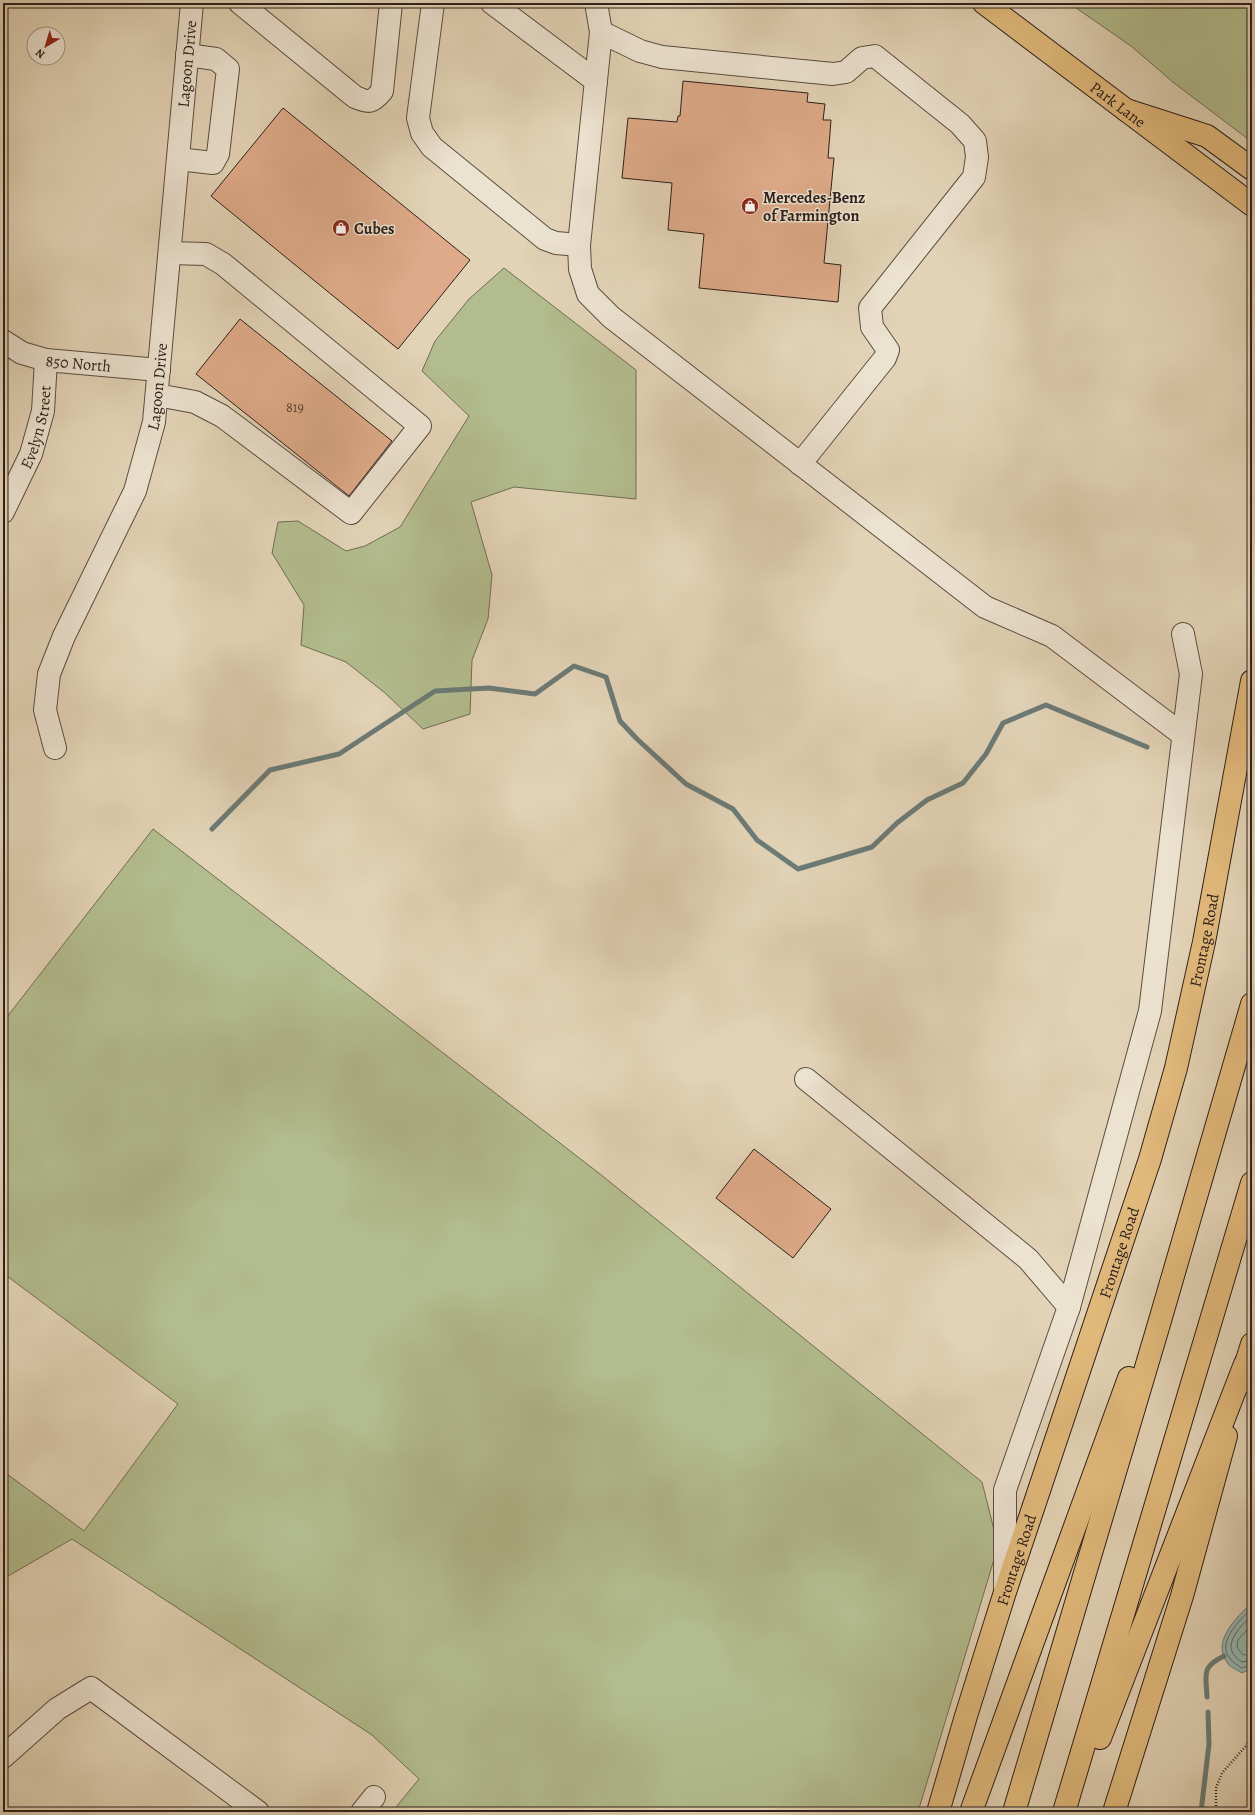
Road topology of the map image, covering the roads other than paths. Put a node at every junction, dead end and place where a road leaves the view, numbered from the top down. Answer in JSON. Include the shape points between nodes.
{"nodes":[{"id":1,"x":192,"y":3,"type":"edge"},
{"id":2,"x":240,"y":3,"type":"edge"},
{"id":3,"x":391,"y":3,"type":"edge"},
{"id":4,"x":433,"y":3,"type":"edge"},
{"id":5,"x":492,"y":3,"type":"edge"},
{"id":6,"x":596,"y":3,"type":"edge"},
{"id":7,"x":984,"y":3,"type":"edge"},
{"id":8,"x":601,"y":32,"type":"junction"},
{"id":9,"x":187,"y":55,"type":"junction"},
{"id":10,"x":596,"y":81,"type":"junction"},
{"id":11,"x":1126,"y":110,"type":"junction"},
{"id":12,"x":178,"y":159,"type":"junction"},
{"id":13,"x":1252,"y":169,"type":"edge"},
{"id":14,"x":1252,"y":205,"type":"edge"},
{"id":15,"x":579,"y":245,"type":"junction"},
{"id":16,"x":170,"y":253,"type":"junction"},
{"id":17,"x":3,"y":341,"type":"edge"},
{"id":18,"x":46,"y":360,"type":"junction"},
{"id":19,"x":159,"y":370,"type":"junction"},
{"id":20,"x":157,"y":394,"type":"junction"},
{"id":21,"x":800,"y":464,"type":"junction"},
{"id":22,"x":3,"y":512,"type":"edge"},
{"id":23,"x":1183,"y":634,"type":"dead end"},
{"id":24,"x":1252,"y":681,"type":"edge"},
{"id":25,"x":1183,"y":735,"type":"junction"},
{"id":26,"x":55,"y":748,"type":"dead end"},
{"id":27,"x":1252,"y":1004,"type":"edge"},
{"id":28,"x":806,"y":1079,"type":"dead end"},
{"id":29,"x":1201,"y":1180,"type":"junction"},
{"id":30,"x":1252,"y":1183,"type":"edge"},
{"id":31,"x":1069,"y":1307,"type":"junction"},
{"id":32,"x":1249,"y":1354,"type":"edge"},
{"id":33,"x":1005,"y":1592,"type":"junction"},
{"id":34,"x":3,"y":1757,"type":"edge"},
{"id":35,"x":258,"y":1812,"type":"edge"},
{"id":36,"x":938,"y":1812,"type":"edge"},
{"id":37,"x":971,"y":1812,"type":"edge"},
{"id":38,"x":1014,"y":1812,"type":"edge"},
{"id":39,"x":1064,"y":1812,"type":"edge"},
{"id":40,"x":1071,"y":1812,"type":"edge"},
{"id":41,"x":1114,"y":1812,"type":"edge"}],
"edges":[{"from":1,"to":9,"type":"street","name":"Lagoon Drive"},
{"from":2,"to":3,"type":"street","via":[[355,97],[366,102],[375,100],[382,91]]},
{"from":4,"to":15,"type":"street","via":[[418,118],[422,133],[432,147],[545,239],[556,243]]},
{"from":5,"to":10,"type":"street"},
{"from":6,"to":8,"type":"street"},
{"from":7,"to":11,"type":"main road","name":"Park Lane"},
{"from":8,"to":10,"type":"street"},
{"from":8,"to":21,"type":"street","via":[[662,57],[833,74],[846,72],[862,58],[875,56],[960,124],[975,140],[977,157],[974,177],[870,308],[872,327],[888,350],[885,358]]},
{"from":9,"to":12,"type":"street","name":"Lagoon Drive"},
{"from":9,"to":12,"type":"street","via":[[216,60],[228,69],[218,154],[213,163]]},
{"from":10,"to":15,"type":"street"},
{"from":11,"to":13,"type":"main road","via":[[1208,136]]},
{"from":11,"to":14,"type":"main road","name":"Park Lane"},
{"from":12,"to":16,"type":"street","name":"Lagoon Drive"},
{"from":15,"to":21,"type":"street","via":[[580,269],[588,294],[611,318]]},
{"from":16,"to":19,"type":"street","name":"Lagoon Drive"},
{"from":16,"to":20,"type":"street","via":[[206,254],[223,264],[420,426],[351,513],[222,416],[194,402]]},
{"from":17,"to":18,"type":"street","name":"850 North","via":[[22,353]]},
{"from":18,"to":19,"type":"street","name":"850 North"},
{"from":18,"to":22,"type":"street","name":"Evelyn Street","via":[[43,412],[31,454]]},
{"from":19,"to":20,"type":"street","name":"Lagoon Drive"},
{"from":20,"to":26,"type":"street","name":"Lagoon Drive","via":[[154,422],[135,491],[64,636],[50,674],[45,710]]},
{"from":21,"to":25,"type":"street","via":[[985,607],[1052,636]]},
{"from":23,"to":25,"type":"street","via":[[1191,674]]},
{"from":24,"to":33,"type":"main road","name":"Frontage Road","via":[[1204,942],[1176,1068],[1150,1159]]},
{"from":25,"to":31,"type":"street","via":[[1150,1010]]},
{"from":27,"to":29,"type":"main road"},
{"from":28,"to":31,"type":"street","via":[[1028,1259]]},
{"from":29,"to":37,"type":"main road"},
{"from":29,"to":38,"type":"main road"},
{"from":30,"to":39,"type":"main road"},
{"from":31,"to":33,"type":"street","via":[[1005,1490]]},
{"from":32,"to":40,"type":"main road"},
{"from":32,"to":41,"type":"main road","via":[[1182,1596]]},
{"from":33,"to":36,"type":"main road","name":"Frontage Road"},
{"from":34,"to":35,"type":"street","via":[[58,1709],[91,1688]]}]}
